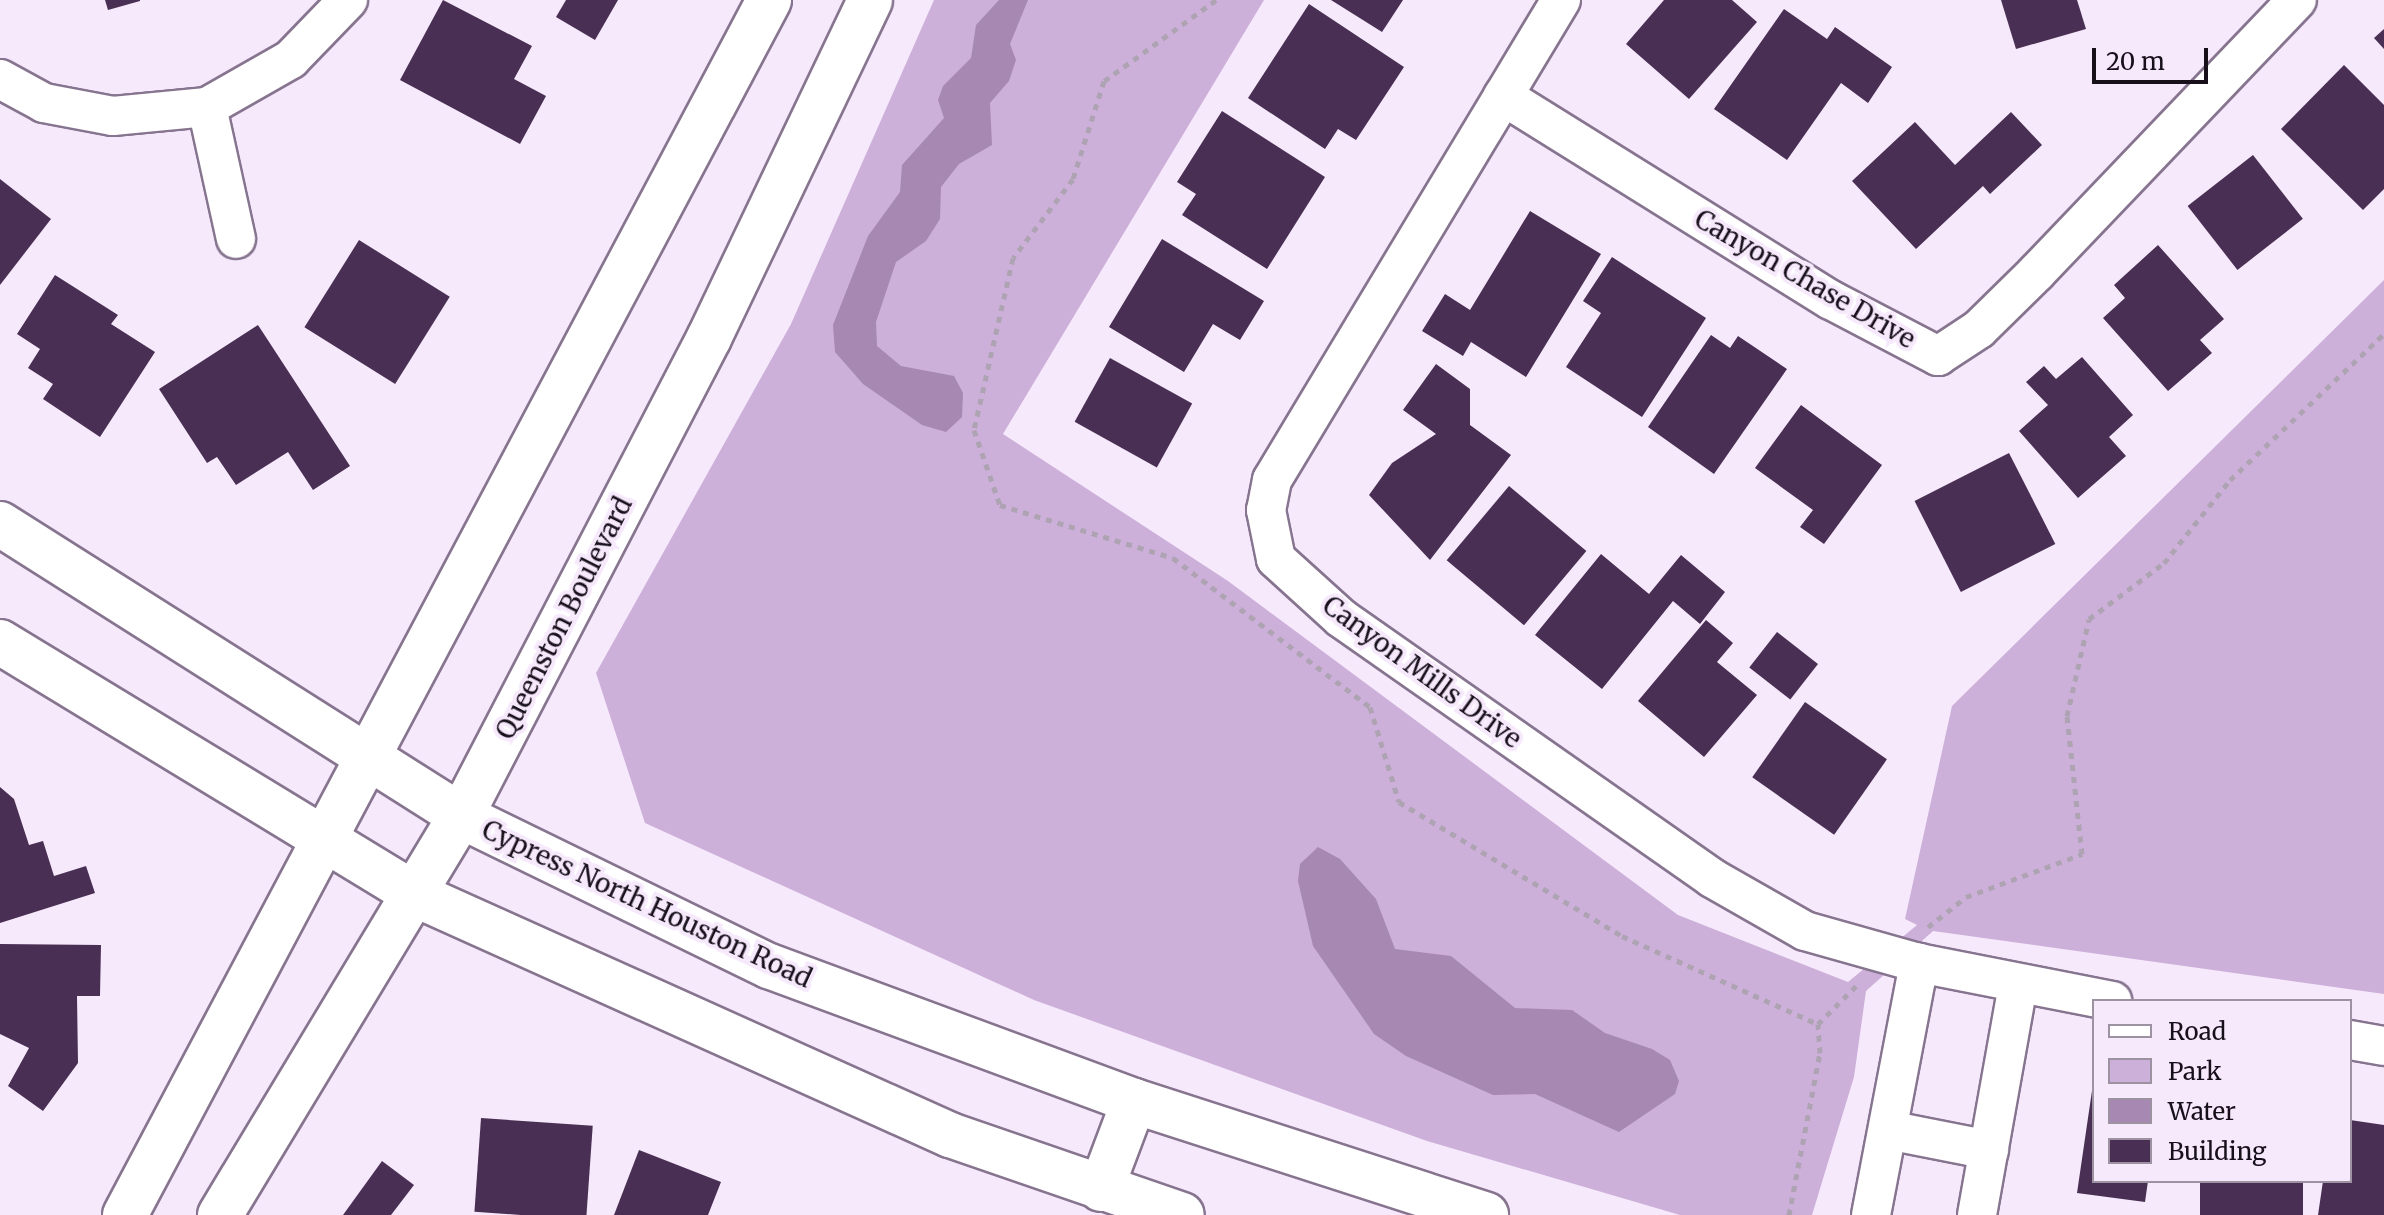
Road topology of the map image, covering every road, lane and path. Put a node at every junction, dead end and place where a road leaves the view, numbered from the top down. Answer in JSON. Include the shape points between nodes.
{"nodes":[{"id":1,"x":348,"y":0,"type":"edge"},
{"id":2,"x":769,"y":0,"type":"edge"},
{"id":3,"x":870,"y":0,"type":"edge"},
{"id":4,"x":1561,"y":0,"type":"edge"},
{"id":5,"x":2283,"y":5,"type":"edge"},
{"id":6,"x":0,"y":79,"type":"edge"},
{"id":7,"x":1503,"y":96,"type":"junction"},
{"id":8,"x":207,"y":107,"type":"junction"},
{"id":9,"x":236,"y":239,"type":"dead end"},
{"id":10,"x":2384,"y":334,"type":"edge"},
{"id":11,"x":0,"y":524,"type":"edge"},
{"id":12,"x":0,"y":642,"type":"edge"},
{"id":13,"x":370,"y":760,"type":"junction"},
{"id":14,"x":461,"y":816,"type":"junction"},
{"id":15,"x":328,"y":843,"type":"junction"},
{"id":16,"x":414,"y":894,"type":"junction"},
{"id":17,"x":1905,"y":960,"type":"junction"},
{"id":18,"x":2018,"y":985,"type":"junction"},
{"id":19,"x":2100,"y":999,"type":"edge"},
{"id":20,"x":2352,"y":1040,"type":"edge"},
{"id":21,"x":2384,"y":1046,"type":"edge"},
{"id":22,"x":1134,"y":1101,"type":"junction"},
{"id":23,"x":1888,"y":1130,"type":"junction"},
{"id":24,"x":1989,"y":1150,"type":"junction"},
{"id":25,"x":1101,"y":1189,"type":"junction"},
{"id":26,"x":125,"y":1215,"type":"edge"},
{"id":27,"x":220,"y":1215,"type":"edge"},
{"id":28,"x":1182,"y":1215,"type":"edge"},
{"id":29,"x":1486,"y":1215,"type":"edge"},
{"id":30,"x":1789,"y":1215,"type":"edge"},
{"id":31,"x":1871,"y":1215,"type":"edge"},
{"id":32,"x":1977,"y":1215,"type":"edge"}],
"edges":[{"from":1,"to":8,"type":"street","via":[[291,59]]},
{"from":2,"to":13,"type":"main road"},
{"from":3,"to":14,"type":"main road","name":"Queenston Boulevard","via":[[709,338]]},
{"from":4,"to":7,"type":"street","name":"Canyon Mills Drive"},
{"from":5,"to":7,"type":"street","name":"Canyon Chase Drive","via":[[2027,282],[1979,329],[1938,356],[1831,300]]},
{"from":6,"to":8,"type":"street","via":[[44,103],[113,116]]},
{"from":7,"to":17,"type":"street","name":"Canyon Mills Drive","via":[[1272,480],[1266,510],[1276,559],[1341,618],[1712,878],[1805,931]]},
{"from":8,"to":9,"type":"street"},
{"from":10,"to":17,"type":"path","via":[[2230,480],[2164,563],[2089,619],[2067,716],[2082,854],[1966,897]]},
{"from":11,"to":13,"type":"main road","name":"Cypress North Houston Road"},
{"from":12,"to":15,"type":"main road"},
{"from":13,"to":14,"type":"main road","name":"Cypress North Houston Road"},
{"from":13,"to":15,"type":"main road"},
{"from":14,"to":16,"type":"main road","name":"Queenston Boulevard"},
{"from":14,"to":22,"type":"main road","name":"Cypress North Houston Road","via":[[769,966]]},
{"from":15,"to":16,"type":"main road"},
{"from":15,"to":26,"type":"main road"},
{"from":16,"to":25,"type":"main road","via":[[950,1135]]},
{"from":16,"to":27,"type":"main road","name":"Queenston Boulevard"},
{"from":17,"to":18,"type":"street","name":"Canyon Mills Drive"},
{"from":17,"to":23,"type":"street"},
{"from":17,"to":30,"type":"path","via":[[1818,1024],[1820,1053]]},
{"from":18,"to":19,"type":"street","name":"Canyon Mills Drive"},
{"from":18,"to":24,"type":"street"},
{"from":20,"to":21,"type":"street"},
{"from":22,"to":25,"type":"main road"},
{"from":22,"to":29,"type":"main road","name":"Cypress North Houston Road"},
{"from":23,"to":24,"type":"street"},
{"from":23,"to":31,"type":"street"},
{"from":24,"to":32,"type":"street"},
{"from":25,"to":28,"type":"main road"}]}
